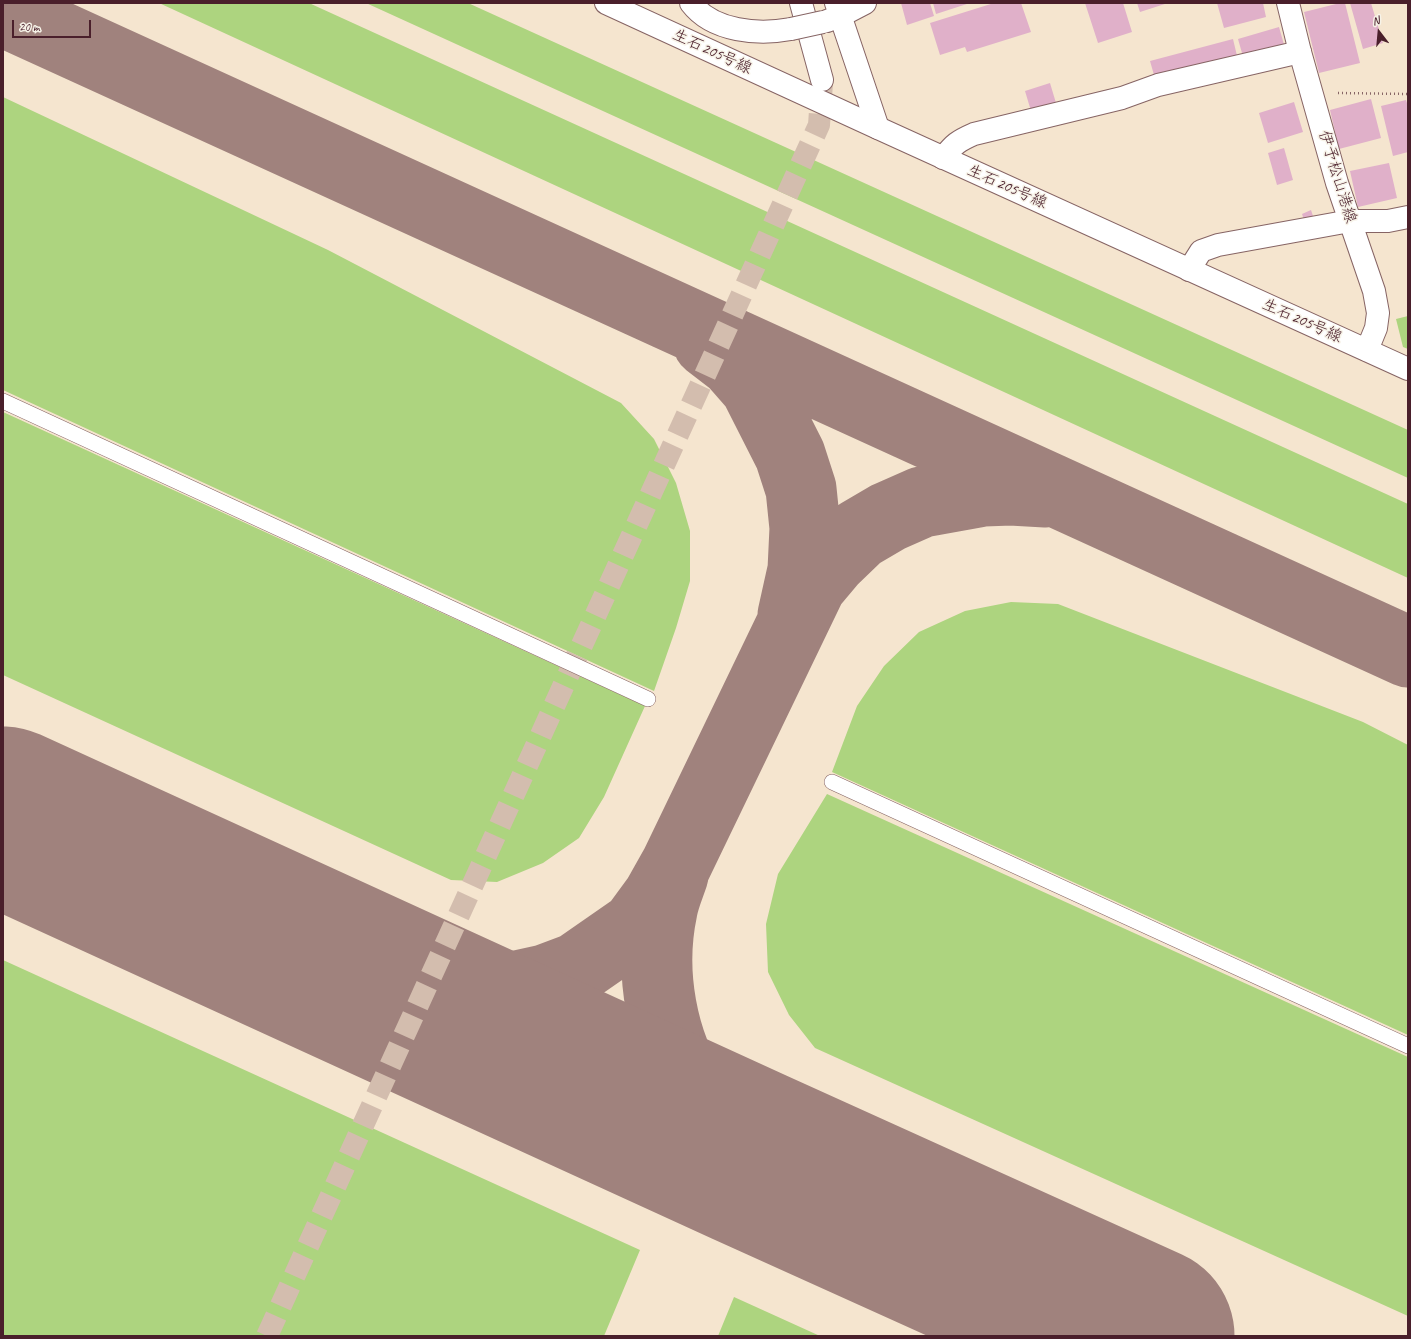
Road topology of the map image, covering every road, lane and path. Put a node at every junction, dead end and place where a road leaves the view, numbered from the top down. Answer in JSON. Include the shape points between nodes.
{"nodes":[{"id":1,"x":606,"y":3,"type":"edge"},
{"id":2,"x":691,"y":3,"type":"edge"},
{"id":3,"x":801,"y":3,"type":"edge"},
{"id":4,"x":865,"y":3,"type":"edge"},
{"id":5,"x":1288,"y":3,"type":"edge"},
{"id":6,"x":833,"y":14,"type":"edge"},
{"id":7,"x":1300,"y":52,"type":"junction"},
{"id":8,"x":822,"y":80,"type":"tunnel mouth"},
{"id":9,"x":1312,"y":93,"type":"junction"},
{"id":10,"x":1408,"y":94,"type":"edge"},
{"id":11,"x":878,"y":128,"type":"junction"},
{"id":12,"x":943,"y":158,"type":"junction"},
{"id":13,"x":1408,"y":217,"type":"edge"},
{"id":14,"x":1350,"y":221,"type":"junction"},
{"id":15,"x":1189,"y":270,"type":"junction"},
{"id":16,"x":1367,"y":350,"type":"junction"},
{"id":17,"x":1408,"y":369,"type":"edge"},
{"id":18,"x":3,"y":401,"type":"edge"},
{"id":19,"x":648,"y":699,"type":"dead end"},
{"id":20,"x":832,"y":782,"type":"dead end"},
{"id":21,"x":1408,"y":1046,"type":"edge"}],
"edges":[{"from":1,"to":11,"type":"street","name":"生石205号線"},
{"from":2,"to":6,"type":"street","bridge":true,"via":[[703,15],[724,26],[763,32],[791,29]]},
{"from":3,"to":8,"type":"street"},
{"from":4,"to":6,"type":"street"},
{"from":5,"to":7,"type":"street","name":"伊予松山港線"},
{"from":6,"to":11,"type":"street"},
{"from":7,"to":9,"type":"street","name":"伊予松山港線"},
{"from":7,"to":12,"type":"street","via":[[1158,85],[1122,98],[974,134],[951,147]]},
{"from":9,"to":10,"type":"path"},
{"from":9,"to":14,"type":"street","name":"伊予松山港線"},
{"from":11,"to":12,"type":"street","name":"生石205号線"},
{"from":12,"to":15,"type":"street","name":"生石205号線"},
{"from":13,"to":14,"type":"street","via":[[1388,221]]},
{"from":14,"to":15,"type":"street","via":[[1218,245],[1201,251]]},
{"from":14,"to":16,"type":"street","name":"伊予松山港線","via":[[1374,291],[1378,313],[1376,328]]},
{"from":15,"to":16,"type":"street","name":"生石205号線"},
{"from":16,"to":17,"type":"street","name":"生石205号線"},
{"from":18,"to":19,"type":"lane"},
{"from":20,"to":21,"type":"lane"}]}
